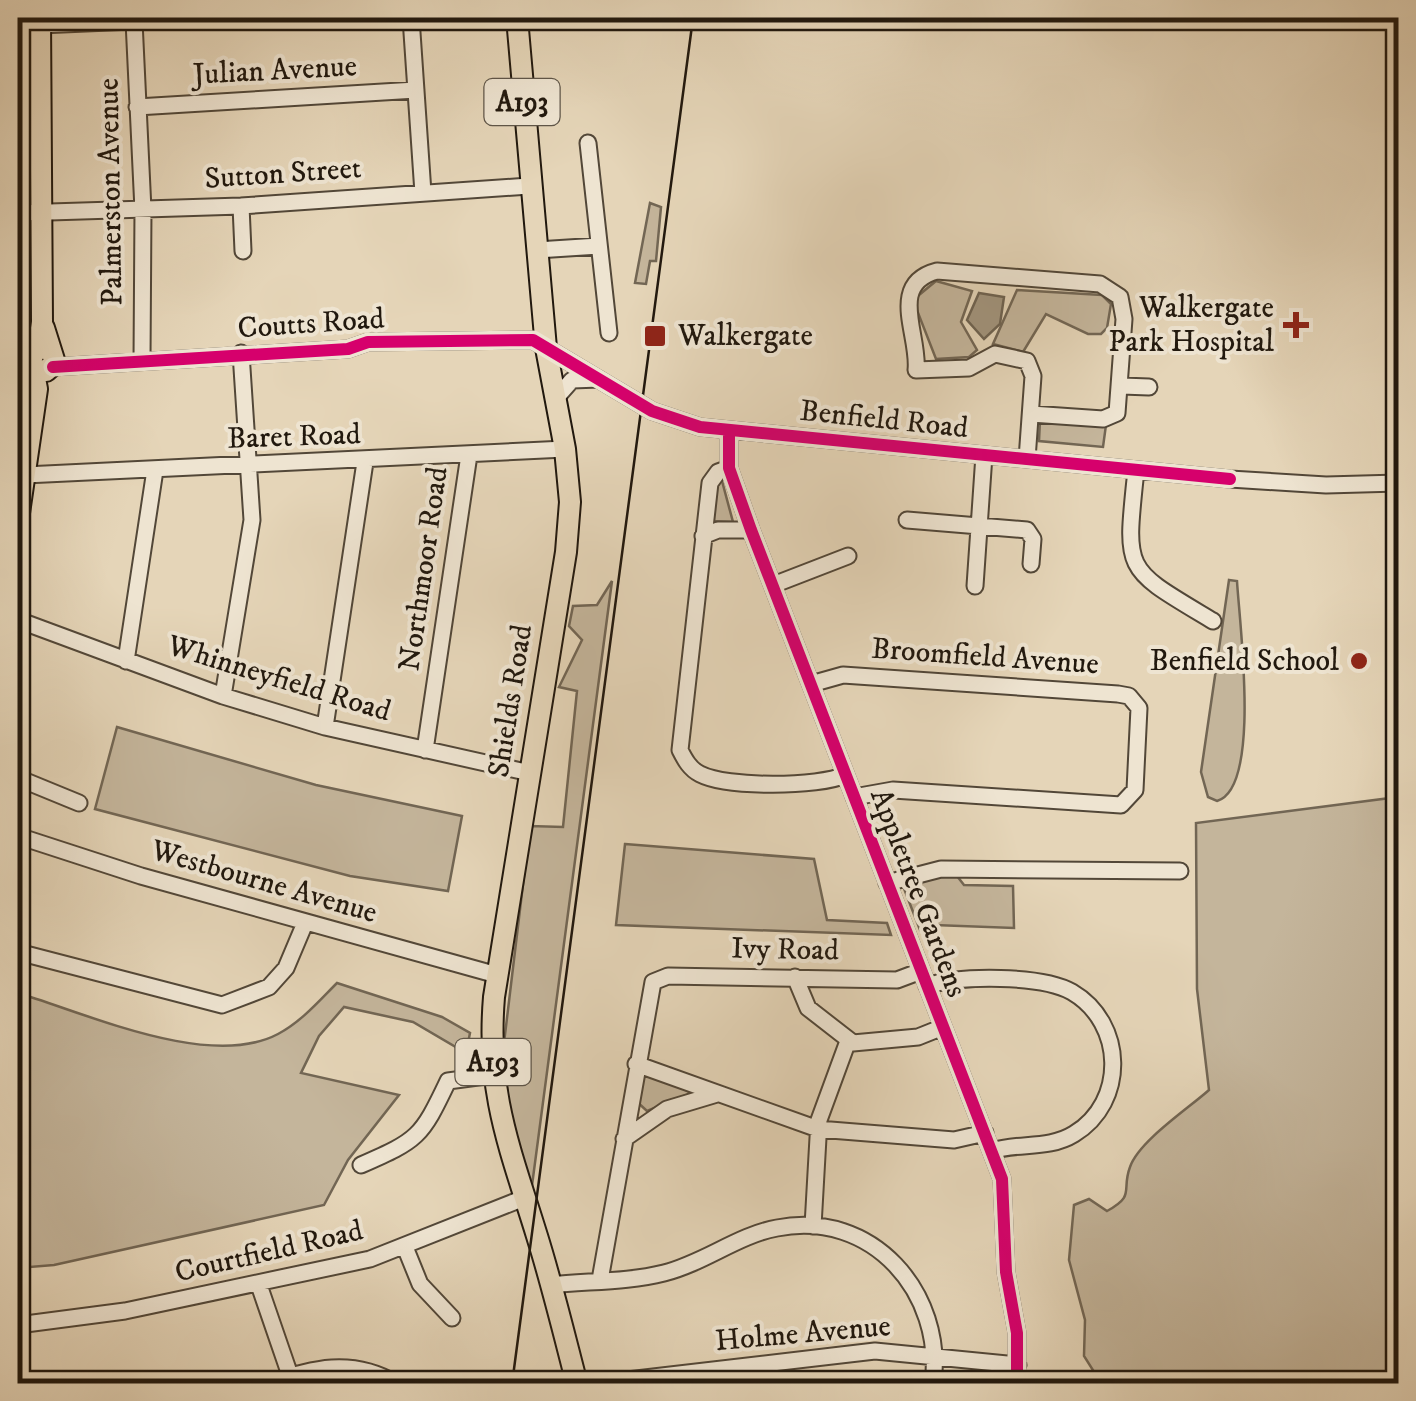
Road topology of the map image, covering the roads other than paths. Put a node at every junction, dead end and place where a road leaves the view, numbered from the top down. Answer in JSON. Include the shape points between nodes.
{"nodes":[{"id":1,"x":202,"y":18,"type":"edge"},
{"id":2,"x":412,"y":18,"type":"edge"},
{"id":3,"x":517,"y":18,"type":"edge"},
{"id":4,"x":40,"y":21,"type":"edge"},
{"id":5,"x":134,"y":22,"type":"junction"},
{"id":6,"x":416,"y":90,"type":"junction"},
{"id":7,"x":137,"y":107,"type":"junction"},
{"id":8,"x":588,"y":144,"type":"dead end"},
{"id":9,"x":530,"y":186,"type":"junction"},
{"id":10,"x":424,"y":193,"type":"junction"},
{"id":11,"x":241,"y":206,"type":"junction"},
{"id":12,"x":142,"y":210,"type":"junction"},
{"id":13,"x":18,"y":213,"type":"edge"},
{"id":14,"x":40,"y":214,"type":"junction"},
{"id":15,"x":600,"y":246,"type":"junction"},
{"id":16,"x":537,"y":250,"type":"junction"},
{"id":17,"x":243,"y":251,"type":"dead end"},
{"id":18,"x":609,"y":333,"type":"dead end"},
{"id":19,"x":550,"y":348,"type":"junction"},
{"id":20,"x":241,"y":354,"type":"junction"},
{"id":21,"x":142,"y":360,"type":"junction"},
{"id":22,"x":41,"y":361,"type":"edge"},
{"id":23,"x":599,"y":379,"type":"junction"},
{"id":24,"x":1122,"y":386,"type":"junction"},
{"id":25,"x":1149,"y":386,"type":"dead end"},
{"id":26,"x":557,"y":398,"type":"junction"},
{"id":27,"x":1031,"y":414,"type":"junction"},
{"id":28,"x":729,"y":430,"type":"junction"},
{"id":29,"x":565,"y":449,"type":"junction"},
{"id":30,"x":984,"y":455,"type":"junction"},
{"id":31,"x":469,"y":456,"type":"junction"},
{"id":32,"x":1028,"y":459,"type":"junction"},
{"id":33,"x":365,"y":462,"type":"junction"},
{"id":34,"x":248,"y":465,"type":"junction"},
{"id":35,"x":729,"y":468,"type":"junction"},
{"id":36,"x":155,"y":470,"type":"junction"},
{"id":37,"x":1136,"y":470,"type":"junction"},
{"id":38,"x":25,"y":475,"type":"junction"},
{"id":39,"x":1398,"y":483,"type":"edge"},
{"id":40,"x":18,"y":508,"type":"edge"},
{"id":41,"x":907,"y":520,"type":"dead end"},
{"id":42,"x":979,"y":525,"type":"junction"},
{"id":43,"x":751,"y":530,"type":"junction"},
{"id":44,"x":703,"y":536,"type":"junction"},
{"id":45,"x":848,"y":556,"type":"dead end"},
{"id":46,"x":1031,"y":564,"type":"dead end"},
{"id":47,"x":773,"y":585,"type":"junction"},
{"id":48,"x":975,"y":586,"type":"dead end"},
{"id":49,"x":18,"y":620,"type":"edge"},
{"id":50,"x":1203,"y":620,"type":"dead end"},
{"id":51,"x":126,"y":661,"type":"junction"},
{"id":52,"x":811,"y":684,"type":"junction"},
{"id":53,"x":223,"y":696,"type":"junction"},
{"id":54,"x":325,"y":727,"type":"junction"},
{"id":55,"x":424,"y":750,"type":"junction"},
{"id":56,"x":530,"y":773,"type":"junction"},
{"id":57,"x":845,"y":775,"type":"junction"},
{"id":58,"x":18,"y":778,"type":"edge"},
{"id":59,"x":854,"y":797,"type":"junction"},
{"id":60,"x":79,"y":804,"type":"dead end"},
{"id":61,"x":18,"y":836,"type":"edge"},
{"id":62,"x":1180,"y":871,"type":"dead end"},
{"id":63,"x":887,"y":883,"type":"junction"},
{"id":64,"x":305,"y":922,"type":"junction"},
{"id":65,"x":18,"y":952,"type":"edge"},
{"id":66,"x":497,"y":975,"type":"junction"},
{"id":67,"x":795,"y":977,"type":"junction"},
{"id":68,"x":924,"y":979,"type":"junction"},
{"id":69,"x":943,"y":1028,"type":"junction"},
{"id":70,"x":848,"y":1040,"type":"junction"},
{"id":71,"x":636,"y":1064,"type":"junction"},
{"id":72,"x":493,"y":1075,"type":"junction"},
{"id":73,"x":718,"y":1094,"type":"junction"},
{"id":74,"x":818,"y":1129,"type":"junction"},
{"id":75,"x":984,"y":1133,"type":"junction"},
{"id":76,"x":624,"y":1139,"type":"junction"},
{"id":77,"x":992,"y":1151,"type":"junction"},
{"id":78,"x":361,"y":1165,"type":"dead end"},
{"id":79,"x":524,"y":1198,"type":"junction"},
{"id":80,"x":814,"y":1226,"type":"junction"},
{"id":81,"x":405,"y":1247,"type":"junction"},
{"id":82,"x":600,"y":1280,"type":"junction"},
{"id":83,"x":259,"y":1285,"type":"junction"},
{"id":84,"x":551,"y":1286,"type":"junction"},
{"id":85,"x":452,"y":1318,"type":"dead end"},
{"id":86,"x":18,"y":1325,"type":"edge"},
{"id":87,"x":935,"y":1354,"type":"junction"},
{"id":88,"x":1018,"y":1366,"type":"junction"},
{"id":89,"x":292,"y":1379,"type":"edge"},
{"id":90,"x":265,"y":1384,"type":"edge"},
{"id":91,"x":398,"y":1384,"type":"edge"},
{"id":92,"x":577,"y":1384,"type":"edge"},
{"id":93,"x":593,"y":1384,"type":"edge"},
{"id":94,"x":933,"y":1384,"type":"edge"},
{"id":95,"x":1017,"y":1384,"type":"edge"}],
"edges":[{"from":1,"to":5,"type":"street"},
{"from":2,"to":6,"type":"street"},
{"from":3,"to":9,"type":"main road","name":"Shields Road","number":"A193"},
{"from":4,"to":5,"type":"street"},
{"from":4,"to":14,"type":"main road"},
{"from":5,"to":7,"type":"street","name":"Palmerston Avenue"},
{"from":6,"to":7,"type":"street","name":"Julian Avenue"},
{"from":6,"to":10,"type":"street"},
{"from":7,"to":12,"type":"street","name":"Palmerston Avenue"},
{"from":8,"to":15,"type":"street"},
{"from":9,"to":10,"type":"street","name":"Sutton Street"},
{"from":9,"to":16,"type":"main road","name":"Shields Road","number":"A193"},
{"from":10,"to":11,"type":"street","name":"Sutton Street"},
{"from":11,"to":12,"type":"street","name":"Sutton Street"},
{"from":11,"to":17,"type":"street"},
{"from":12,"to":14,"type":"street","name":"Sutton Street"},
{"from":12,"to":21,"type":"street","name":"Palmerston Avenue"},
{"from":13,"to":14,"type":"street","name":"Sutton Street"},
{"from":14,"to":22,"type":"main road"},
{"from":15,"to":16,"type":"street"},
{"from":15,"to":18,"type":"street"},
{"from":16,"to":19,"type":"main road","name":"Shields Road","number":"A193"},
{"from":19,"to":20,"type":"street","name":"Coutts Road","via":[[522,338]]},
{"from":19,"to":23,"type":"street","name":"Benfield Road"},
{"from":19,"to":26,"type":"main road","name":"Shields Road","number":"A193"},
{"from":20,"to":21,"type":"street","name":"Coutts Road"},
{"from":20,"to":34,"type":"street"},
{"from":21,"to":22,"type":"street","name":"Coutts Road"},
{"from":22,"to":38,"type":"main road"},
{"from":23,"to":26,"type":"street","via":[[572,380]]},
{"from":23,"to":28,"type":"street","name":"Benfield Road","via":[[662,416]]},
{"from":24,"to":25,"type":"street"},
{"from":24,"to":27,"type":"street","via":[[1111,418]]},
{"from":24,"to":27,"type":"street","via":[[1124,312],[1109,288],[942,271],[926,275],[907,301],[916,370],[969,368],[995,354],[1022,359],[1033,376]]},
{"from":26,"to":29,"type":"main road","name":"Shields Road","number":"A193"},
{"from":27,"to":32,"type":"street"},
{"from":28,"to":30,"type":"street","name":"Benfield Road"},
{"from":28,"to":35,"type":"street","name":"Appletree Gardens"},
{"from":29,"to":31,"type":"street","name":"Baret Road"},
{"from":29,"to":56,"type":"main road","name":"Shields Road","number":"A193","via":[[566,552]]},
{"from":30,"to":32,"type":"street","name":"Benfield Road"},
{"from":30,"to":42,"type":"street"},
{"from":31,"to":33,"type":"street","name":"Baret Road"},
{"from":31,"to":55,"type":"street","name":"Northmoor Road"},
{"from":32,"to":37,"type":"street","name":"Benfield Road"},
{"from":33,"to":34,"type":"street","name":"Baret Road"},
{"from":33,"to":54,"type":"street"},
{"from":34,"to":36,"type":"street","name":"Baret Road"},
{"from":34,"to":53,"type":"street","via":[[252,520]]},
{"from":35,"to":43,"type":"street","name":"Appletree Gardens"},
{"from":35,"to":44,"type":"street","via":[[712,479]]},
{"from":36,"to":38,"type":"street","name":"Baret Road"},
{"from":36,"to":51,"type":"street"},
{"from":37,"to":39,"type":"street","name":"Benfield Road","via":[[1311,484]]},
{"from":37,"to":50,"type":"street","via":[[1133,563]]},
{"from":38,"to":40,"type":"main road"},
{"from":41,"to":42,"type":"street"},
{"from":42,"to":46,"type":"street","via":[[1028,530]]},
{"from":42,"to":48,"type":"street"},
{"from":43,"to":44,"type":"street"},
{"from":43,"to":47,"type":"street","name":"Appletree Gardens"},
{"from":44,"to":57,"type":"street","via":[[678,736],[685,761],[712,778],[818,784]]},
{"from":45,"to":47,"type":"street"},
{"from":47,"to":52,"type":"street","name":"Appletree Gardens"},
{"from":49,"to":51,"type":"street","name":"Whinneyfield Road"},
{"from":51,"to":53,"type":"street","name":"Whinneyfield Road"},
{"from":52,"to":57,"type":"street","name":"Appletree Gardens"},
{"from":52,"to":59,"type":"street","name":"Broomfield Avenue","via":[[843,675],[1122,694],[1139,708],[1135,790],[1120,805],[892,790]]},
{"from":53,"to":54,"type":"street","name":"Whinneyfield Road"},
{"from":54,"to":55,"type":"street","name":"Whinneyfield Road"},
{"from":55,"to":56,"type":"street","name":"Whinneyfield Road"},
{"from":56,"to":66,"type":"main road","name":"Shields Road","number":"A193"},
{"from":57,"to":59,"type":"street","name":"Appletree Gardens"},
{"from":58,"to":60,"type":"street"},
{"from":59,"to":63,"type":"street","name":"Appletree Gardens"},
{"from":61,"to":64,"type":"street","name":"Westbourne Avenue"},
{"from":62,"to":63,"type":"street","via":[[1088,879],[942,869]]},
{"from":63,"to":68,"type":"street","name":"Appletree Gardens"},
{"from":64,"to":65,"type":"street","via":[[286,968],[269,987],[222,1005]]},
{"from":64,"to":66,"type":"street","name":"Westbourne Avenue"},
{"from":66,"to":72,"type":"main road","name":"Shields Road","number":"A193"},
{"from":67,"to":68,"type":"street","name":"Ivy Road"},
{"from":67,"to":70,"type":"street","via":[[804,1002]]},
{"from":67,"to":71,"type":"street","name":"Ivy Road","via":[[668,976],[650,987]]},
{"from":68,"to":69,"type":"street","name":"Appletree Gardens"},
{"from":68,"to":77,"type":"street","name":"Ivy Road","via":[[1051,984],[1088,1004],[1107,1031],[1112,1079],[1093,1118],[1056,1142]]},
{"from":69,"to":70,"type":"street","via":[[877,1044]]},
{"from":69,"to":75,"type":"street","name":"Appletree Gardens"},
{"from":70,"to":74,"type":"street"},
{"from":71,"to":73,"type":"street"},
{"from":71,"to":76,"type":"street"},
{"from":72,"to":78,"type":"street","via":[[448,1081],[425,1129],[410,1144]]},
{"from":72,"to":79,"type":"main road","name":"Shields Road","number":"A193"},
{"from":73,"to":74,"type":"street"},
{"from":73,"to":76,"type":"street","via":[[667,1109]]},
{"from":74,"to":75,"type":"street","via":[[954,1140]]},
{"from":74,"to":80,"type":"street"},
{"from":75,"to":77,"type":"street","name":"Appletree Gardens"},
{"from":76,"to":82,"type":"street"},
{"from":77,"to":88,"type":"street","name":"Appletree Gardens","via":[[1005,1191]]},
{"from":79,"to":81,"type":"street","name":"Courtfield Road"},
{"from":79,"to":84,"type":"main road","name":"Shields Road","number":"A193"},
{"from":80,"to":82,"type":"street","via":[[774,1228],[665,1272]]},
{"from":80,"to":87,"type":"street","via":[[862,1239],[900,1267],[925,1305]]},
{"from":81,"to":83,"type":"street","name":"Courtfield Road"},
{"from":81,"to":85,"type":"street","via":[[420,1284]]},
{"from":82,"to":84,"type":"street"},
{"from":83,"to":86,"type":"street","name":"Courtfield Road"},
{"from":83,"to":89,"type":"street"},
{"from":84,"to":92,"type":"main road","name":"Shields Road","number":"A193"},
{"from":87,"to":88,"type":"street","name":"Holme Avenue"},
{"from":87,"to":93,"type":"street","name":"Holme Avenue","via":[[858,1352]]},
{"from":87,"to":94,"type":"street"},
{"from":88,"to":95,"type":"street","name":"Appletree Gardens"},
{"from":89,"to":90,"type":"street"},
{"from":89,"to":91,"type":"street","via":[[341,1365]]}]}
